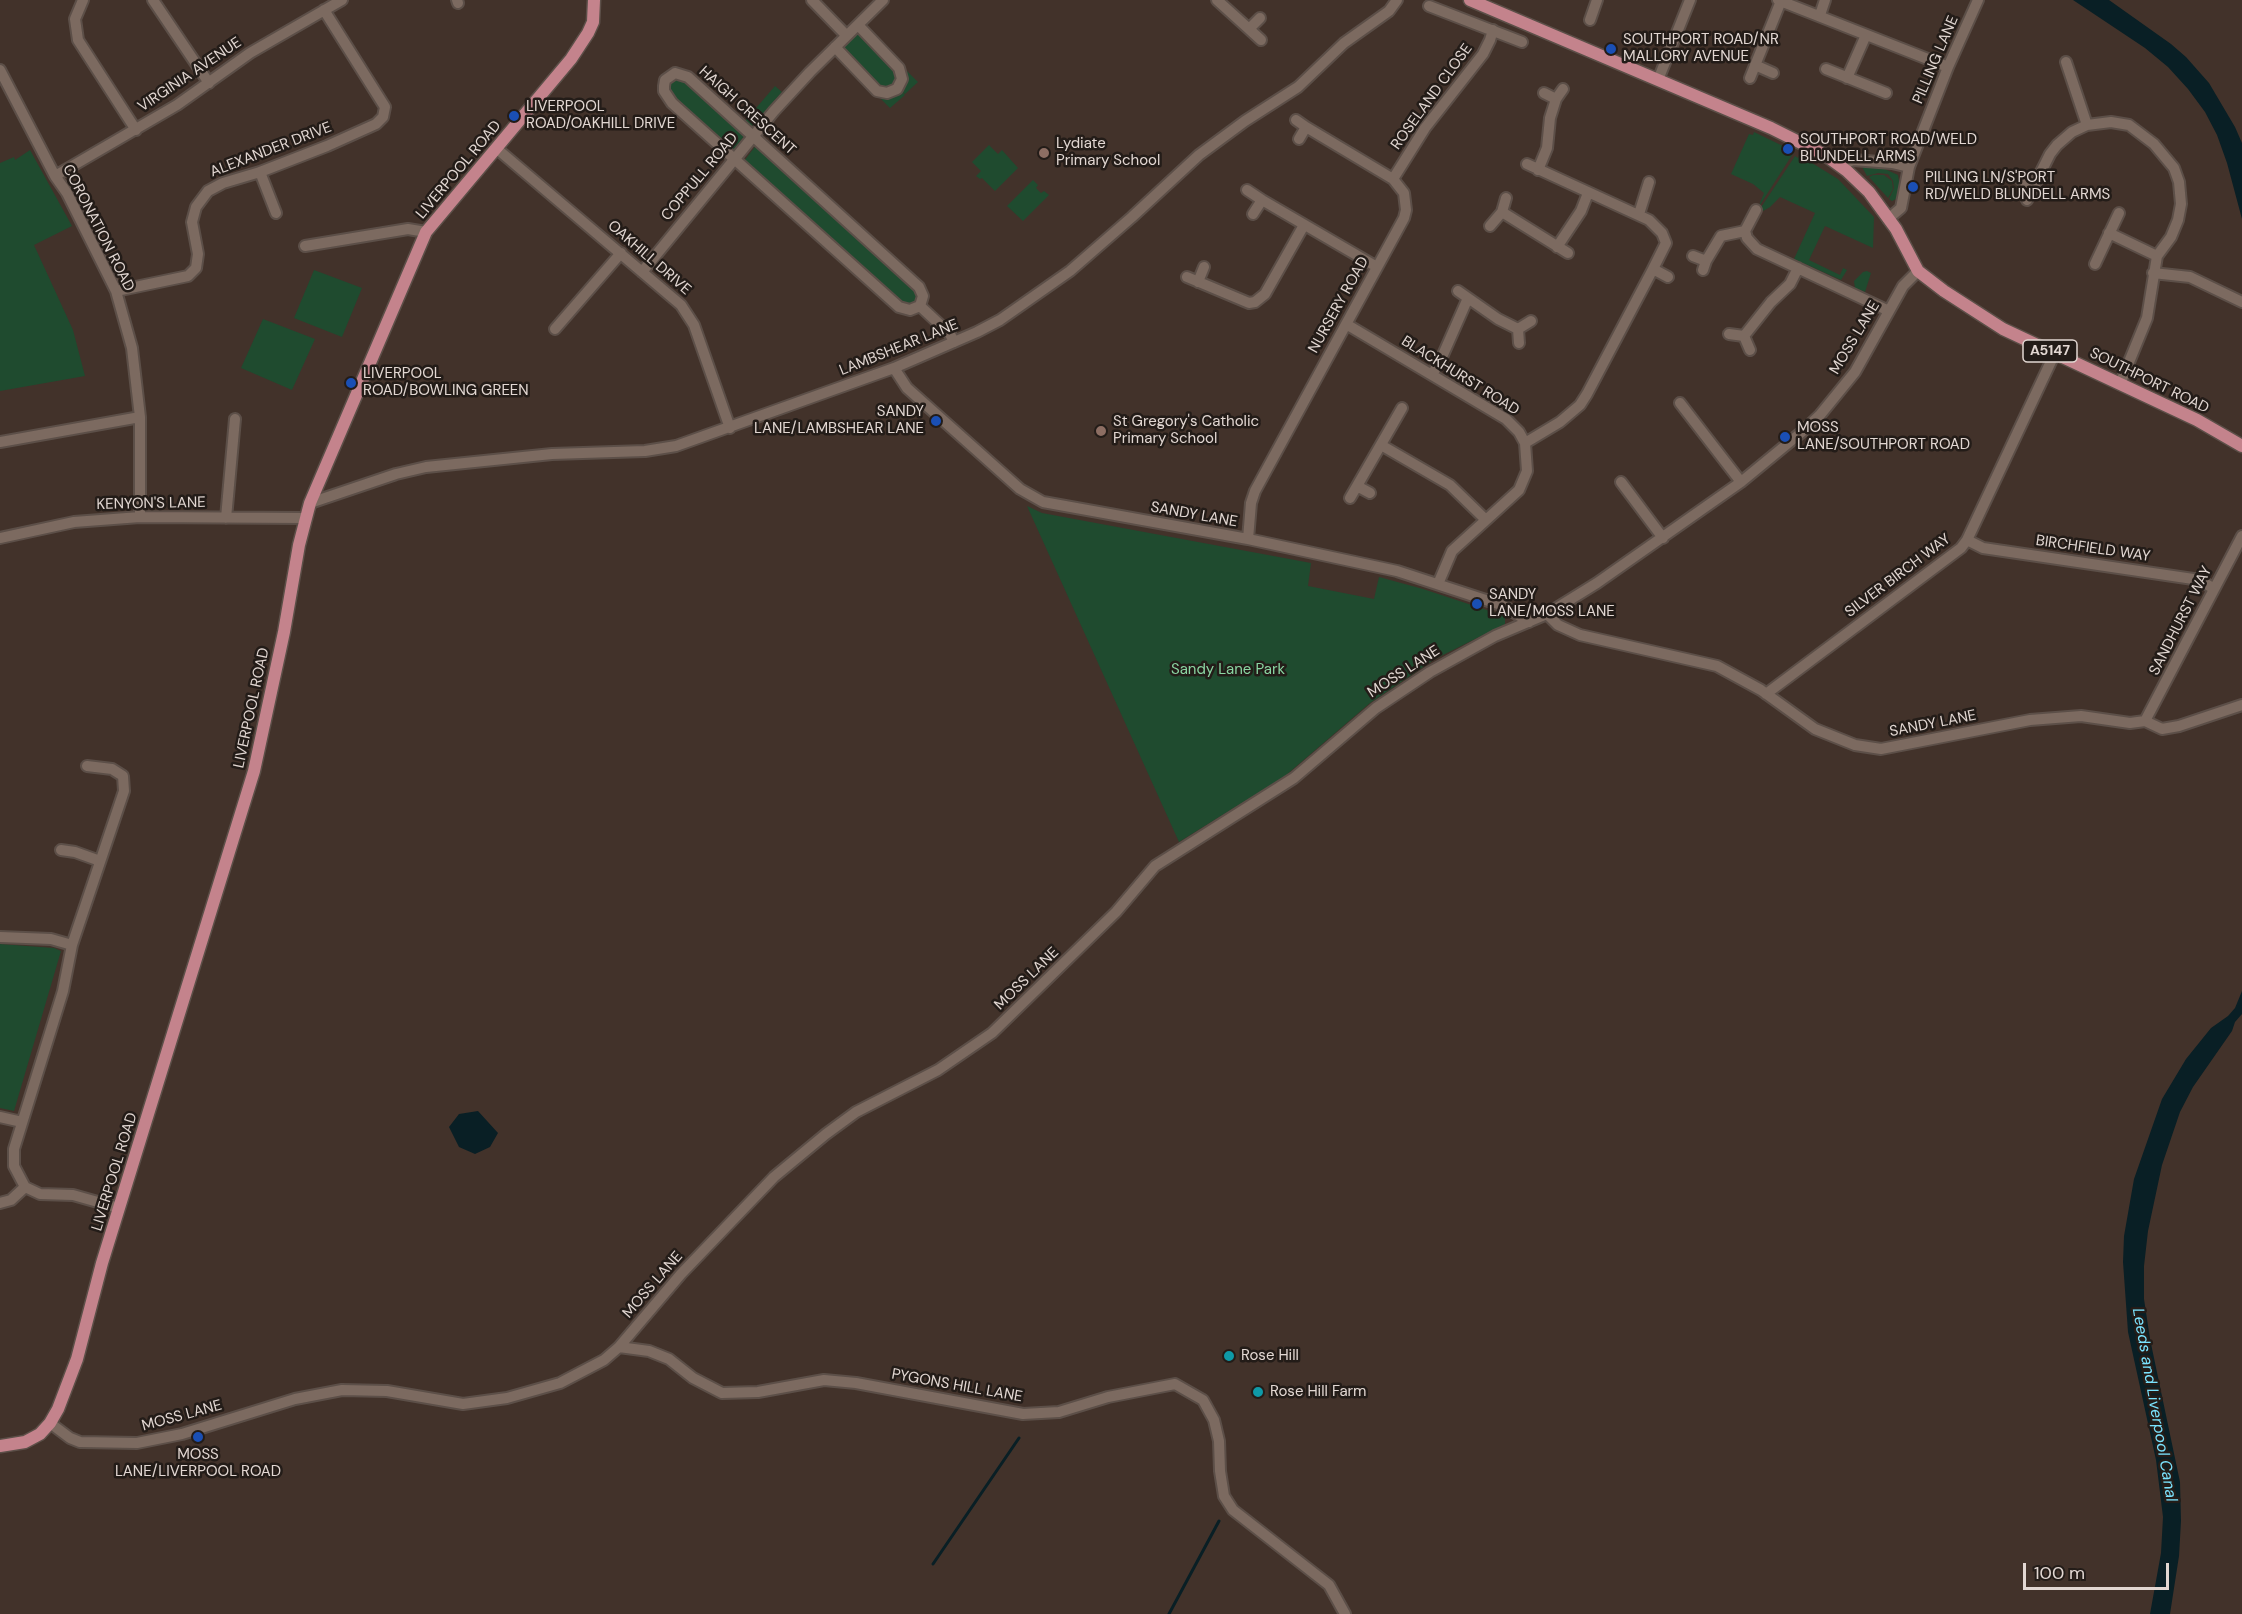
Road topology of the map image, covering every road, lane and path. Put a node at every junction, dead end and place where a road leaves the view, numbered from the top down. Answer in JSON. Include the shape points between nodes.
{"nodes":[{"id":1,"x":83,"y":0,"type":"edge"},
{"id":2,"x":153,"y":0,"type":"edge"},
{"id":3,"x":342,"y":0,"type":"edge"},
{"id":4,"x":594,"y":0,"type":"edge"},
{"id":5,"x":812,"y":0,"type":"edge"},
{"id":6,"x":883,"y":0,"type":"edge"},
{"id":7,"x":1216,"y":0,"type":"edge"},
{"id":8,"x":1397,"y":0,"type":"edge"},
{"id":9,"x":1470,"y":0,"type":"edge"},
{"id":10,"x":1597,"y":0,"type":"edge"},
{"id":11,"x":1690,"y":0,"type":"edge"},
{"id":12,"x":1825,"y":0,"type":"edge"},
{"id":13,"x":1978,"y":0,"type":"edge"},
{"id":14,"x":1780,"y":1,"type":"edge"},
{"id":15,"x":1429,"y":6,"type":"dead end"},
{"id":16,"x":324,"y":10,"type":"junction"},
{"id":17,"x":1820,"y":15,"type":"junction"},
{"id":18,"x":1260,"y":18,"type":"dead end"},
{"id":19,"x":1590,"y":20,"type":"dead end"},
{"id":20,"x":858,"y":25,"type":"junction"},
{"id":21,"x":1249,"y":29,"type":"junction"},
{"id":22,"x":1493,"y":30,"type":"junction"},
{"id":23,"x":846,"y":35,"type":"junction"},
{"id":24,"x":1866,"y":35,"type":"junction"},
{"id":25,"x":1261,"y":40,"type":"dead end"},
{"id":26,"x":1522,"y":42,"type":"dead end"},
{"id":27,"x":835,"y":47,"type":"junction"},
{"id":28,"x":2066,"y":62,"type":"dead end"},
{"id":29,"x":1755,"y":66,"type":"junction"},
{"id":30,"x":1948,"y":67,"type":"junction"},
{"id":31,"x":1826,"y":69,"type":"dead end"},
{"id":32,"x":0,"y":70,"type":"edge"},
{"id":33,"x":1773,"y":73,"type":"dead end"},
{"id":34,"x":2070,"y":75,"type":"junction"},
{"id":35,"x":1750,"y":78,"type":"dead end"},
{"id":36,"x":1846,"y":78,"type":"junction"},
{"id":37,"x":2059,"y":79,"type":"dead end"},
{"id":38,"x":1658,"y":80,"type":"junction"},
{"id":39,"x":209,"y":83,"type":"junction"},
{"id":40,"x":1563,"y":89,"type":"dead end"},
{"id":41,"x":1544,"y":93,"type":"dead end"},
{"id":42,"x":1886,"y":93,"type":"dead end"},
{"id":43,"x":1556,"y":99,"type":"junction"},
{"id":44,"x":1296,"y":120,"type":"dead end"},
{"id":45,"x":2087,"y":124,"type":"junction"},
{"id":46,"x":1306,"y":127,"type":"junction"},
{"id":47,"x":136,"y":129,"type":"junction"},
{"id":48,"x":753,"y":137,"type":"junction"},
{"id":49,"x":1299,"y":139,"type":"dead end"},
{"id":50,"x":496,"y":148,"type":"junction"},
{"id":51,"x":735,"y":158,"type":"junction"},
{"id":52,"x":1527,"y":164,"type":"dead end"},
{"id":53,"x":1840,"y":166,"type":"junction"},
{"id":54,"x":1909,"y":167,"type":"junction"},
{"id":55,"x":1538,"y":170,"type":"junction"},
{"id":56,"x":260,"y":172,"type":"junction"},
{"id":57,"x":55,"y":176,"type":"junction"},
{"id":58,"x":1393,"y":179,"type":"junction"},
{"id":59,"x":2020,"y":180,"type":"dead end"},
{"id":60,"x":1649,"y":182,"type":"dead end"},
{"id":61,"x":2034,"y":187,"type":"junction"},
{"id":62,"x":1247,"y":190,"type":"dead end"},
{"id":63,"x":1588,"y":193,"type":"junction"},
{"id":64,"x":1506,"y":198,"type":"dead end"},
{"id":65,"x":1262,"y":200,"type":"junction"},
{"id":66,"x":2027,"y":200,"type":"dead end"},
{"id":67,"x":1756,"y":210,"type":"dead end"},
{"id":68,"x":1502,"y":212,"type":"junction"},
{"id":69,"x":276,"y":213,"type":"dead end"},
{"id":70,"x":2119,"y":213,"type":"dead end"},
{"id":71,"x":1253,"y":214,"type":"dead end"},
{"id":72,"x":1639,"y":214,"type":"junction"},
{"id":73,"x":1888,"y":219,"type":"junction"},
{"id":74,"x":1304,"y":225,"type":"junction"},
{"id":75,"x":1490,"y":226,"type":"dead end"},
{"id":76,"x":1745,"y":231,"type":"junction"},
{"id":77,"x":426,"y":232,"type":"junction"},
{"id":78,"x":2109,"y":233,"type":"junction"},
{"id":79,"x":305,"y":246,"type":"dead end"},
{"id":80,"x":1557,"y":247,"type":"junction"},
{"id":81,"x":621,"y":253,"type":"junction"},
{"id":82,"x":1568,"y":254,"type":"dead end"},
{"id":83,"x":1693,"y":256,"type":"dead end"},
{"id":84,"x":2157,"y":256,"type":"junction"},
{"id":85,"x":2095,"y":264,"type":"dead end"},
{"id":86,"x":1204,"y":267,"type":"dead end"},
{"id":87,"x":1377,"y":267,"type":"junction"},
{"id":88,"x":1798,"y":268,"type":"junction"},
{"id":89,"x":1653,"y":269,"type":"junction"},
{"id":90,"x":642,"y":272,"type":"junction"},
{"id":91,"x":1918,"y":272,"type":"junction"},
{"id":92,"x":2153,"y":273,"type":"junction"},
{"id":93,"x":1187,"y":277,"type":"dead end"},
{"id":94,"x":1668,"y":278,"type":"dead end"},
{"id":95,"x":1198,"y":282,"type":"junction"},
{"id":96,"x":116,"y":291,"type":"junction"},
{"id":97,"x":2241,"y":298,"type":"edge"},
{"id":98,"x":921,"y":306,"type":"junction"},
{"id":99,"x":1889,"y":311,"type":"junction"},
{"id":100,"x":1531,"y":321,"type":"dead end"},
{"id":101,"x":1346,"y":324,"type":"junction"},
{"id":102,"x":555,"y":329,"type":"dead end"},
{"id":103,"x":1518,"y":329,"type":"junction"},
{"id":104,"x":1729,"y":334,"type":"dead end"},
{"id":105,"x":1744,"y":336,"type":"junction"},
{"id":106,"x":954,"y":342,"type":"junction"},
{"id":107,"x":1520,"y":343,"type":"dead end"},
{"id":108,"x":1750,"y":350,"type":"dead end"},
{"id":109,"x":2055,"y":353,"type":"junction"},
{"id":110,"x":894,"y":368,"type":"junction"},
{"id":111,"x":1432,"y":375,"type":"junction"},
{"id":112,"x":2120,"y":384,"type":"junction"},
{"id":113,"x":1680,"y":403,"type":"dead end"},
{"id":114,"x":1402,"y":408,"type":"dead end"},
{"id":115,"x":140,"y":417,"type":"junction"},
{"id":116,"x":235,"y":419,"type":"dead end"},
{"id":117,"x":730,"y":428,"type":"junction"},
{"id":118,"x":234,"y":435,"type":"junction"},
{"id":119,"x":246,"y":436,"type":"dead end"},
{"id":120,"x":0,"y":442,"type":"edge"},
{"id":121,"x":1525,"y":443,"type":"junction"},
{"id":122,"x":1381,"y":445,"type":"junction"},
{"id":123,"x":2242,"y":446,"type":"edge"},
{"id":124,"x":1621,"y":482,"type":"dead end"},
{"id":125,"x":1740,"y":482,"type":"junction"},
{"id":126,"x":1357,"y":486,"type":"junction"},
{"id":127,"x":1370,"y":493,"type":"dead end"},
{"id":128,"x":1350,"y":498,"type":"dead end"},
{"id":129,"x":310,"y":503,"type":"junction"},
{"id":130,"x":140,"y":517,"type":"junction"},
{"id":131,"x":226,"y":518,"type":"junction"},
{"id":132,"x":305,"y":518,"type":"junction"},
{"id":133,"x":1485,"y":520,"type":"junction"},
{"id":134,"x":2242,"y":536,"type":"edge"},
{"id":135,"x":0,"y":538,"type":"edge"},
{"id":136,"x":1663,"y":538,"type":"junction"},
{"id":137,"x":1248,"y":540,"type":"junction"},
{"id":138,"x":1967,"y":540,"type":"junction"},
{"id":139,"x":1438,"y":584,"type":"junction"},
{"id":140,"x":2214,"y":588,"type":"junction"},
{"id":141,"x":1547,"y":614,"type":"junction"},
{"id":142,"x":1530,"y":622,"type":"junction"},
{"id":143,"x":1766,"y":694,"type":"junction"},
{"id":144,"x":2242,"y":705,"type":"edge"},
{"id":145,"x":2145,"y":721,"type":"junction"},
{"id":146,"x":87,"y":766,"type":"dead end"},
{"id":147,"x":61,"y":850,"type":"dead end"},
{"id":148,"x":100,"y":861,"type":"junction"},
{"id":149,"x":0,"y":937,"type":"edge"},
{"id":150,"x":72,"y":945,"type":"junction"},
{"id":151,"x":0,"y":1117,"type":"edge"},
{"id":152,"x":22,"y":1122,"type":"junction"},
{"id":153,"x":25,"y":1187,"type":"junction"},
{"id":154,"x":0,"y":1203,"type":"edge"},
{"id":155,"x":119,"y":1208,"type":"junction"},
{"id":156,"x":619,"y":1347,"type":"junction"},
{"id":157,"x":50,"y":1423,"type":"junction"},
{"id":158,"x":1,"y":1445,"type":"edge"},
{"id":159,"x":1345,"y":1614,"type":"edge"}],
"edges":[{"from":1,"to":47,"type":"street","via":[[75,19],[78,40]]},
{"from":2,"to":39,"type":"street"},
{"from":3,"to":16,"type":"street","name":"VIRGINIA AVENUE"},
{"from":4,"to":50,"type":"main road","name":"LIVERPOOL ROAD","via":[[593,22],[579,47]]},
{"from":5,"to":23,"type":"street"},
{"from":6,"to":20,"type":"street","name":"COPPULL ROAD"},
{"from":7,"to":21,"type":"street"},
{"from":8,"to":106,"type":"street","name":"LAMBSHEAR LANE","via":[[1392,9],[1344,43],[1299,87],[1199,155],[1070,271],[990,326]]},
{"from":9,"to":38,"type":"main road","name":"SOUTHPORT ROAD","number":"A5147"},
{"from":10,"to":19,"type":"street"},
{"from":11,"to":38,"type":"street"},
{"from":12,"to":17,"type":"street"},
{"from":13,"to":30,"type":"street","name":"PILLING LANE"},
{"from":14,"to":17,"type":"street"},
{"from":14,"to":29,"type":"street"},
{"from":15,"to":22,"type":"street"},
{"from":16,"to":39,"type":"street","name":"VIRGINIA AVENUE","via":[[250,53]]},
{"from":16,"to":56,"type":"street","name":"ALEXANDER DRIVE","via":[[385,108],[383,117],[376,124]]},
{"from":17,"to":24,"type":"street"},
{"from":18,"to":21,"type":"street"},
{"from":20,"to":23,"type":"street","name":"COPPULL ROAD"},
{"from":20,"to":27,"type":"street","via":[[899,68],[902,79],[897,89],[877,91]]},
{"from":21,"to":25,"type":"street"},
{"from":22,"to":26,"type":"street"},
{"from":22,"to":58,"type":"street","name":"ROSELAND CLOSE","via":[[1483,54],[1425,128]]},
{"from":23,"to":27,"type":"street","name":"COPPULL ROAD"},
{"from":24,"to":30,"type":"street"},
{"from":24,"to":36,"type":"street"},
{"from":27,"to":48,"type":"street","name":"COPPULL ROAD"},
{"from":28,"to":34,"type":"street"},
{"from":29,"to":33,"type":"street"},
{"from":29,"to":35,"type":"street"},
{"from":30,"to":54,"type":"street","name":"PILLING LANE"},
{"from":31,"to":36,"type":"street"},
{"from":32,"to":57,"type":"street","name":"CORONATION ROAD"},
{"from":34,"to":37,"type":"street"},
{"from":34,"to":45,"type":"street"},
{"from":36,"to":42,"type":"street"},
{"from":38,"to":53,"type":"main road","name":"SOUTHPORT ROAD","number":"A5147","via":[[1789,136]]},
{"from":39,"to":47,"type":"street","name":"VIRGINIA AVENUE"},
{"from":40,"to":43,"type":"street"},
{"from":41,"to":43,"type":"street"},
{"from":43,"to":55,"type":"street","via":[[1547,148]]},
{"from":44,"to":46,"type":"street"},
{"from":45,"to":61,"type":"street","via":[[2050,153]]},
{"from":45,"to":84,"type":"street","via":[[2129,125],[2154,144],[2174,168],[2180,182],[2178,220]]},
{"from":46,"to":49,"type":"street"},
{"from":46,"to":58,"type":"street"},
{"from":47,"to":57,"type":"street","name":"VIRGINIA AVENUE"},
{"from":48,"to":51,"type":"street","name":"COPPULL ROAD"},
{"from":48,"to":51,"type":"street","name":"HAIGH CRESCENT","via":[[688,77],[675,73],[665,80],[664,91],[672,103]]},
{"from":48,"to":98,"type":"street","name":"HAIGH CRESCENT","via":[[919,287],[923,296]]},
{"from":50,"to":77,"type":"main road","name":"LIVERPOOL ROAD"},
{"from":50,"to":81,"type":"street","name":"OAKHILL DRIVE"},
{"from":51,"to":90,"type":"street","name":"COPPULL ROAD"},
{"from":51,"to":98,"type":"street","name":"HAIGH CRESCENT","via":[[899,307],[910,310]]},
{"from":52,"to":55,"type":"street"},
{"from":53,"to":54,"type":"street","via":[[1853,160]]},
{"from":53,"to":73,"type":"main road","name":"SOUTHPORT ROAD","number":"A5147","via":[[1869,192]]},
{"from":54,"to":73,"type":"street","name":"PILLING LANE","via":[[1901,208]]},
{"from":55,"to":63,"type":"street"},
{"from":56,"to":69,"type":"street"},
{"from":56,"to":96,"type":"street","name":"ALEXANDER DRIVE","via":[[222,183],[208,191],[196,207],[192,222],[198,254],[196,268],[188,276]]},
{"from":57,"to":96,"type":"street","name":"CORONATION ROAD"},
{"from":58,"to":87,"type":"street","name":"NURSERY ROAD","via":[[1404,193],[1406,210]]},
{"from":59,"to":61,"type":"street"},
{"from":60,"to":72,"type":"street"},
{"from":61,"to":66,"type":"street"},
{"from":62,"to":65,"type":"street"},
{"from":63,"to":72,"type":"street"},
{"from":63,"to":80,"type":"street"},
{"from":64,"to":68,"type":"street"},
{"from":65,"to":71,"type":"street"},
{"from":65,"to":74,"type":"street"},
{"from":67,"to":76,"type":"street"},
{"from":68,"to":75,"type":"street"},
{"from":68,"to":80,"type":"street"},
{"from":70,"to":78,"type":"street"},
{"from":72,"to":89,"type":"street","via":[[1665,238],[1665,248]]},
{"from":73,"to":91,"type":"main road","name":"SOUTHPORT ROAD","number":"A5147"},
{"from":74,"to":87,"type":"street"},
{"from":74,"to":95,"type":"street","via":[[1261,299],[1249,303]]},
{"from":76,"to":83,"type":"street","via":[[1721,236],[1704,265]]},
{"from":76,"to":88,"type":"street","via":[[1757,249]]},
{"from":77,"to":79,"type":"street","via":[[408,229]]},
{"from":77,"to":129,"type":"main road","name":"LIVERPOOL ROAD"},
{"from":78,"to":84,"type":"street"},
{"from":78,"to":85,"type":"street"},
{"from":80,"to":82,"type":"street"},
{"from":81,"to":90,"type":"street","name":"OAKHILL DRIVE"},
{"from":81,"to":102,"type":"street"},
{"from":84,"to":92,"type":"street"},
{"from":86,"to":95,"type":"street"},
{"from":87,"to":101,"type":"street","name":"NURSERY ROAD"},
{"from":88,"to":99,"type":"street"},
{"from":88,"to":105,"type":"street","via":[[1790,284]]},
{"from":89,"to":94,"type":"street"},
{"from":89,"to":121,"type":"street","via":[[1580,405]]},
{"from":90,"to":117,"type":"street","name":"OAKHILL DRIVE","via":[[690,317]]},
{"from":91,"to":99,"type":"street","name":"MOSS LANE","via":[[1906,282]]},
{"from":91,"to":109,"type":"main road","name":"SOUTHPORT ROAD","number":"A5147","via":[[2003,329]]},
{"from":92,"to":97,"type":"street","via":[[2190,277]]},
{"from":92,"to":112,"type":"street","via":[[2147,318]]},
{"from":93,"to":95,"type":"street"},
{"from":96,"to":115,"type":"street","name":"CORONATION ROAD","via":[[132,348]]},
{"from":98,"to":106,"type":"street","name":"HAIGH CRESCENT"},
{"from":99,"to":125,"type":"street","name":"MOSS LANE","via":[[1866,355],[1832,401]]},
{"from":100,"to":103,"type":"street"},
{"from":101,"to":111,"type":"street","name":"BLACKHURST ROAD"},
{"from":101,"to":137,"type":"street","name":"NURSERY ROAD","via":[[1255,491]]},
{"from":103,"to":107,"type":"street"},
{"from":103,"to":111,"type":"street","via":[[1463,294]]},
{"from":104,"to":105,"type":"street"},
{"from":105,"to":108,"type":"street"},
{"from":106,"to":110,"type":"street","name":"LAMBSHEAR LANE"},
{"from":109,"to":112,"type":"main road","name":"SOUTHPORT ROAD","number":"A5147"},
{"from":109,"to":138,"type":"street","name":"SILVER BIRCH WAY"},
{"from":110,"to":117,"type":"street","name":"LAMBSHEAR LANE"},
{"from":110,"to":137,"type":"street","name":"SANDY LANE","via":[[907,388],[1035,499]]},
{"from":111,"to":121,"type":"street","name":"BLACKHURST ROAD","via":[[1506,419]]},
{"from":112,"to":123,"type":"main road","name":"SOUTHPORT ROAD","number":"A5147"},
{"from":113,"to":125,"type":"street"},
{"from":114,"to":122,"type":"street"},
{"from":115,"to":120,"type":"street"},
{"from":115,"to":130,"type":"street","name":"CORONATION ROAD"},
{"from":116,"to":118,"type":"street"},
{"from":117,"to":129,"type":"street","name":"LAMBSHEAR LANE","via":[[676,446],[645,451],[552,454],[426,467]]},
{"from":118,"to":119,"type":"street"},
{"from":118,"to":131,"type":"street"},
{"from":121,"to":133,"type":"street","via":[[1528,460],[1524,481],[1511,499]]},
{"from":122,"to":126,"type":"street"},
{"from":122,"to":133,"type":"street","via":[[1450,485]]},
{"from":124,"to":136,"type":"street"},
{"from":125,"to":136,"type":"street","name":"MOSS LANE"},
{"from":126,"to":127,"type":"street"},
{"from":126,"to":128,"type":"street"},
{"from":129,"to":132,"type":"main road","name":"LIVERPOOL ROAD"},
{"from":130,"to":131,"type":"street","name":"KENYON'S LANE"},
{"from":130,"to":135,"type":"street","name":"KENYON'S LANE","via":[[74,522]]},
{"from":131,"to":132,"type":"street","name":"KENYON'S LANE"},
{"from":132,"to":155,"type":"main road","name":"LIVERPOOL ROAD","via":[[254,771]]},
{"from":133,"to":139,"type":"street","via":[[1452,551]]},
{"from":134,"to":140,"type":"street","name":"SANDHURST WAY"},
{"from":136,"to":141,"type":"street","name":"MOSS LANE"},
{"from":137,"to":139,"type":"street","name":"SANDY LANE","via":[[1397,571]]},
{"from":138,"to":140,"type":"street","name":"BIRCHFIELD WAY","via":[[1983,548],[2200,580]]},
{"from":138,"to":143,"type":"street","name":"SILVER BIRCH WAY"},
{"from":139,"to":142,"type":"street","name":"SANDY LANE","via":[[1504,606]]},
{"from":140,"to":145,"type":"street","name":"SANDHURST WAY"},
{"from":141,"to":142,"type":"street","name":"MOSS LANE"},
{"from":141,"to":143,"type":"street","name":"SANDY LANE","via":[[1558,625],[1580,635],[1717,666]]},
{"from":142,"to":156,"type":"street","name":"MOSS LANE","via":[[1472,648],[1412,684],[1376,708],[1294,778],[1155,866],[1116,912],[992,1033],[938,1070],[856,1112],[774,1177],[681,1274]]},
{"from":143,"to":145,"type":"street","name":"SANDY LANE","via":[[1830,737],[1881,749],[2030,720],[2081,716],[2130,723]]},
{"from":144,"to":145,"type":"street","name":"SANDY LANE","via":[[2162,729]]},
{"from":146,"to":148,"type":"street","via":[[112,769],[123,776],[124,791]]},
{"from":147,"to":148,"type":"street"},
{"from":148,"to":150,"type":"street"},
{"from":149,"to":150,"type":"street","via":[[51,939]]},
{"from":150,"to":152,"type":"street","via":[[63,991]]},
{"from":151,"to":152,"type":"street"},
{"from":152,"to":153,"type":"street","via":[[14,1149],[14,1166]]},
{"from":153,"to":154,"type":"street","via":[[11,1200]]},
{"from":153,"to":155,"type":"street","via":[[40,1194],[73,1195]]},
{"from":155,"to":157,"type":"main road","name":"LIVERPOOL ROAD","via":[[77,1359]]},
{"from":156,"to":157,"type":"street","name":"MOSS LANE","via":[[604,1360],[560,1383],[507,1398],[463,1404],[387,1391],[342,1390],[295,1399],[182,1434],[137,1443],[80,1442]]},
{"from":156,"to":159,"type":"street","name":"PYGONS HILL LANE","via":[[669,1359],[693,1378],[722,1393],[758,1392],[824,1380],[1023,1414],[1059,1412],[1107,1397],[1174,1384],[1203,1400],[1214,1420],[1224,1496],[1233,1510],[1329,1585]]},
{"from":157,"to":158,"type":"main road","name":"LIVERPOOL ROAD","via":[[25,1442]]}]}
